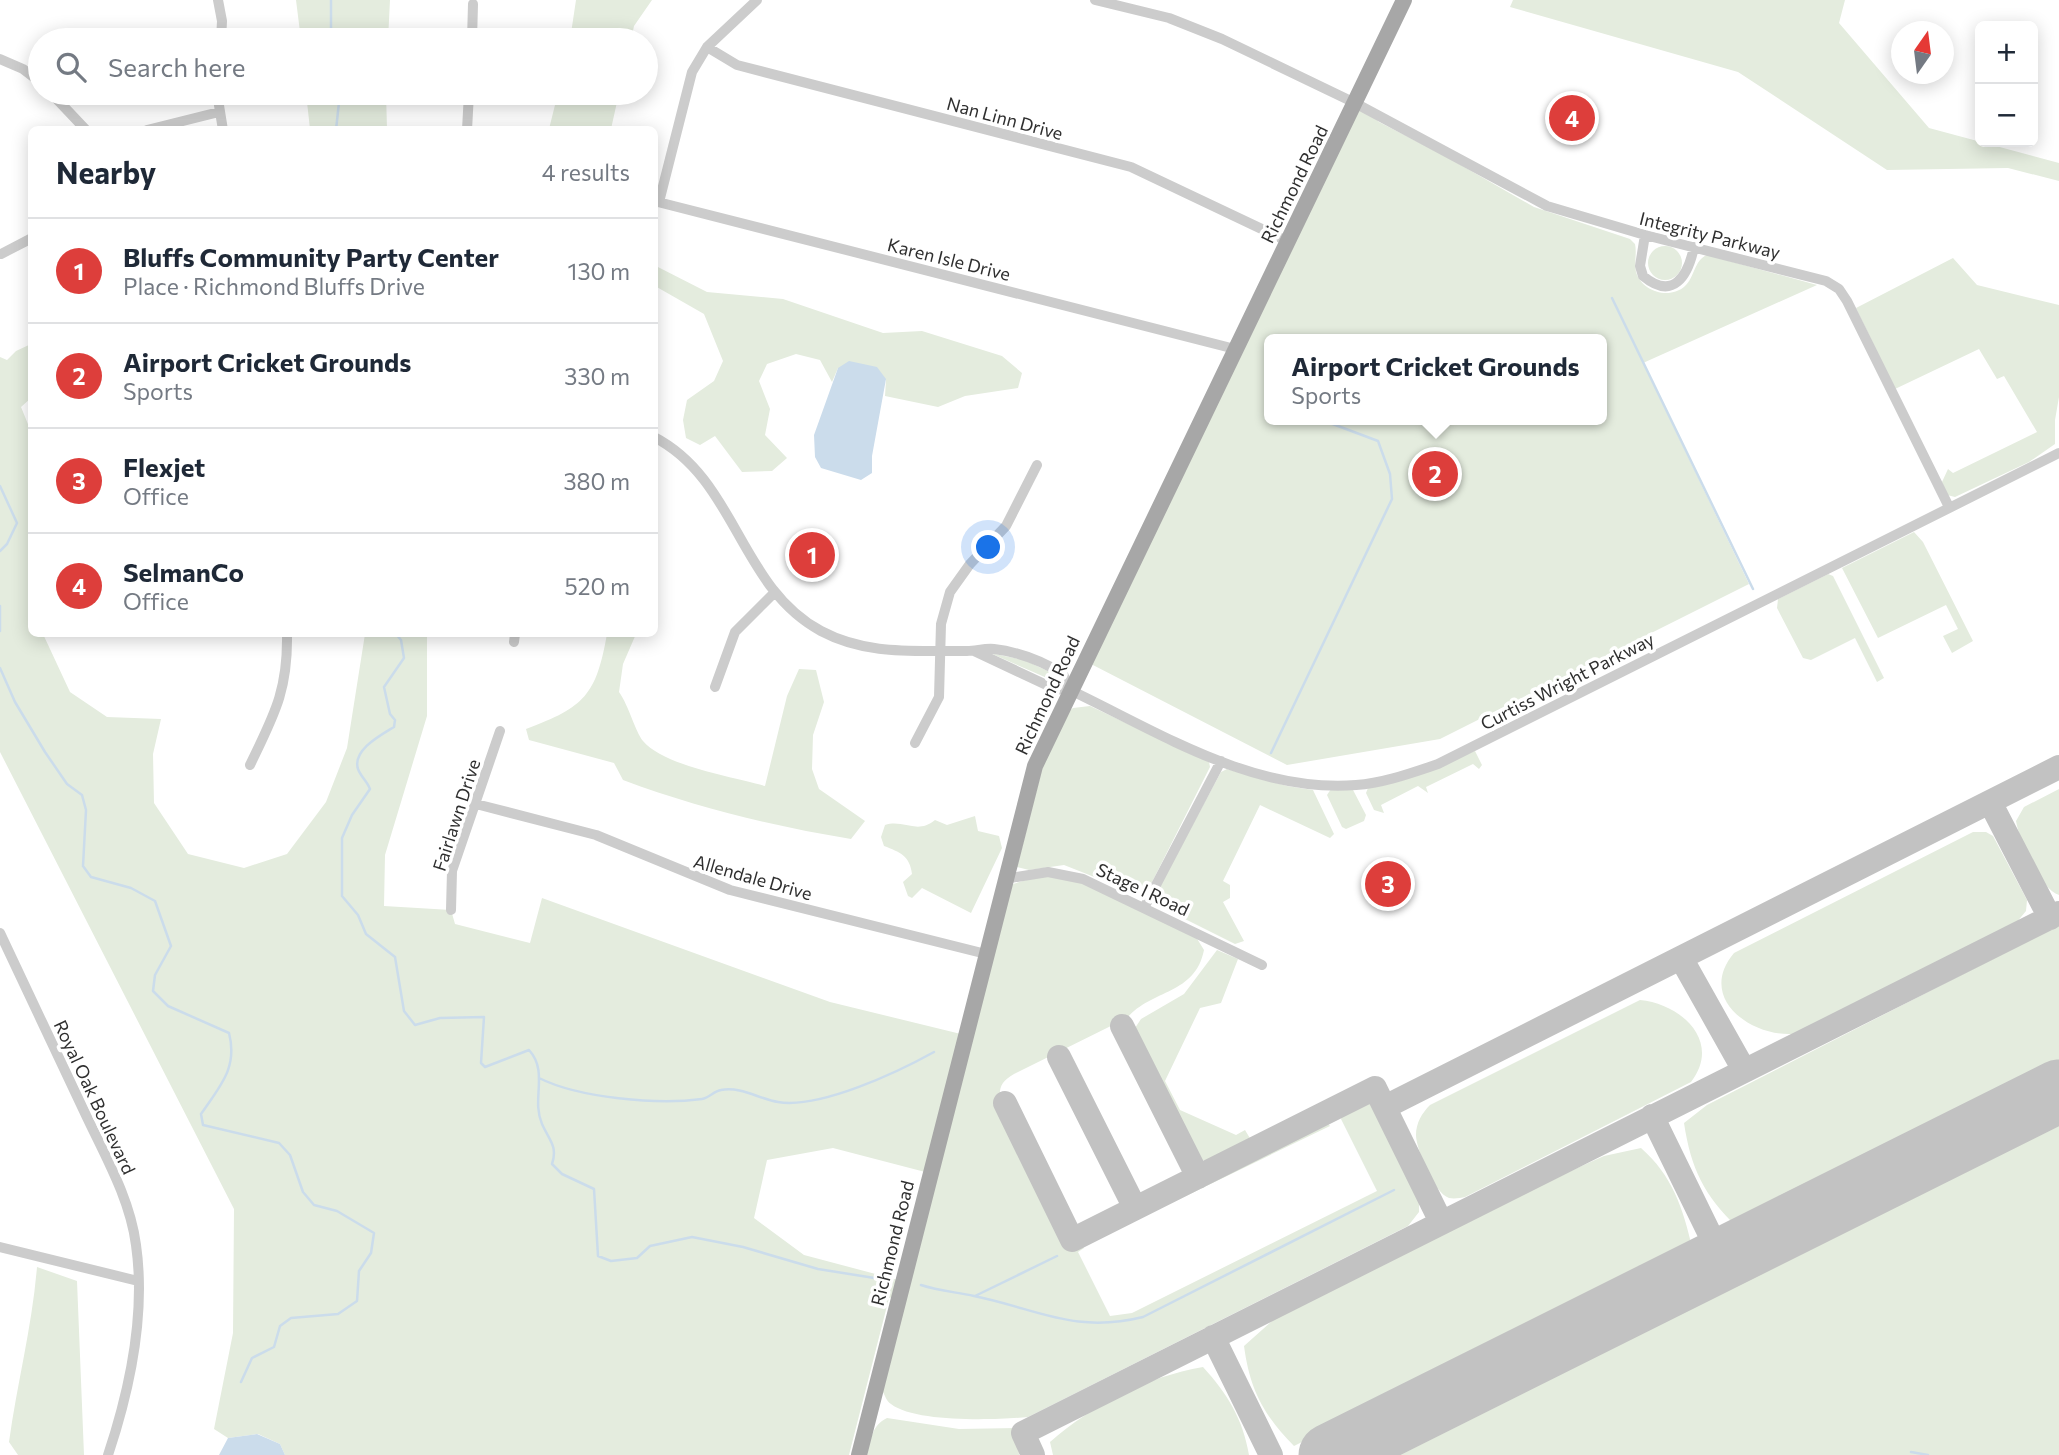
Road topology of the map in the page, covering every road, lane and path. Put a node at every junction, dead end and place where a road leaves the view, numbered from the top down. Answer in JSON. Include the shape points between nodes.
{"nodes":[{"id":1,"x":218,"y":0,"type":"edge"},
{"id":2,"x":757,"y":0,"type":"edge"},
{"id":3,"x":1095,"y":0,"type":"edge"},
{"id":4,"x":1404,"y":0,"type":"edge"},
{"id":5,"x":473,"y":4,"type":"dead end"},
{"id":6,"x":221,"y":28,"type":"edge"},
{"id":7,"x":472,"y":28,"type":"edge"},
{"id":8,"x":707,"y":47,"type":"junction"},
{"id":9,"x":0,"y":59,"type":"edge"},
{"id":10,"x":28,"y":73,"type":"edge"},
{"id":11,"x":1355,"y":103,"type":"junction"},
{"id":12,"x":62,"y":105,"type":"edge"},
{"id":13,"x":218,"y":105,"type":"edge"},
{"id":14,"x":468,"y":105,"type":"edge"},
{"id":15,"x":219,"y":112,"type":"junction"},
{"id":16,"x":82,"y":126,"type":"edge"},
{"id":17,"x":163,"y":126,"type":"edge"},
{"id":18,"x":222,"y":126,"type":"edge"},
{"id":19,"x":467,"y":126,"type":"edge"},
{"id":20,"x":658,"y":197,"type":"edge"},
{"id":21,"x":658,"y":201,"type":"edge"},
{"id":22,"x":1645,"y":235,"type":"junction"},
{"id":23,"x":28,"y":240,"type":"edge"},
{"id":24,"x":1287,"y":241,"type":"junction"},
{"id":25,"x":1695,"y":247,"type":"junction"},
{"id":26,"x":1,"y":254,"type":"edge"},
{"id":27,"x":1235,"y":348,"type":"junction"},
{"id":28,"x":658,"y":440,"type":"edge"},
{"id":29,"x":2059,"y":453,"type":"edge"},
{"id":30,"x":1037,"y":465,"type":"dead end"},
{"id":31,"x":1949,"y":507,"type":"junction"},
{"id":32,"x":774,"y":593,"type":"junction"},
{"id":33,"x":288,"y":637,"type":"edge"},
{"id":34,"x":940,"y":650,"type":"junction"},
{"id":35,"x":974,"y":651,"type":"junction"},
{"id":36,"x":715,"y":687,"type":"dead end"},
{"id":37,"x":1070,"y":690,"type":"junction"},
{"id":38,"x":500,"y":732,"type":"dead end"},
{"id":39,"x":915,"y":743,"type":"dead end"},
{"id":40,"x":1221,"y":761,"type":"junction"},
{"id":41,"x":250,"y":765,"type":"dead end"},
{"id":42,"x":476,"y":804,"type":"junction"},
{"id":43,"x":1004,"y":879,"type":"junction"},
{"id":44,"x":1145,"y":906,"type":"junction"},
{"id":45,"x":451,"y":910,"type":"dead end"},
{"id":46,"x":0,"y":933,"type":"edge"},
{"id":47,"x":985,"y":954,"type":"junction"},
{"id":48,"x":1262,"y":965,"type":"dead end"},
{"id":49,"x":0,"y":1247,"type":"edge"},
{"id":50,"x":138,"y":1281,"type":"junction"},
{"id":51,"x":108,"y":1455,"type":"edge"},
{"id":52,"x":859,"y":1455,"type":"edge"}],
"edges":[{"from":1,"to":6,"type":"street"},
{"from":2,"to":8,"type":"street"},
{"from":3,"to":11,"type":"street","name":"Integrity Parkway","via":[[1222,38]]},
{"from":4,"to":11,"type":"main road","name":"Richmond Road"},
{"from":5,"to":7,"type":"street"},
{"from":8,"to":20,"type":"street","via":[[692,72]]},
{"from":8,"to":24,"type":"street","name":"Nan Linn Drive","via":[[737,65],[1131,167]]},
{"from":9,"to":10,"type":"street"},
{"from":11,"to":22,"type":"street","name":"Integrity Parkway","via":[[1547,206]]},
{"from":11,"to":24,"type":"main road","name":"Richmond Road"},
{"from":12,"to":16,"type":"street"},
{"from":13,"to":15,"type":"street"},
{"from":14,"to":19,"type":"street"},
{"from":15,"to":17,"type":"street"},
{"from":15,"to":18,"type":"street"},
{"from":21,"to":27,"type":"street","name":"Karen Isle Drive"},
{"from":22,"to":25,"type":"street","name":"Integrity Parkway"},
{"from":22,"to":25,"type":"street","via":[[1643,276],[1661,286],[1682,279]]},
{"from":23,"to":26,"type":"street"},
{"from":24,"to":27,"type":"main road","name":"Richmond Road"},
{"from":25,"to":31,"type":"street","name":"Integrity Parkway","via":[[1826,281],[1839,289]]},
{"from":27,"to":37,"type":"main road","name":"Richmond Road"},
{"from":28,"to":32,"type":"street","via":[[709,482]]},
{"from":29,"to":31,"type":"street","name":"Curtiss Wright Parkway"},
{"from":30,"to":34,"type":"street","via":[[1006,526],[950,592]]},
{"from":31,"to":40,"type":"street","name":"Curtiss Wright Parkway","via":[[1438,764],[1388,781],[1318,786],[1271,779]]},
{"from":32,"to":34,"type":"street","via":[[803,620],[849,643],[884,651]]},
{"from":32,"to":36,"type":"street","via":[[735,632]]},
{"from":33,"to":41,"type":"street","via":[[282,695]]},
{"from":34,"to":35,"type":"street"},
{"from":34,"to":39,"type":"street","via":[[937,704]]},
{"from":35,"to":37,"type":"street","via":[[1055,689]]},
{"from":35,"to":37,"type":"street","via":[[1011,652],[1045,664],[1063,674]]},
{"from":37,"to":40,"type":"street","name":"Curtiss Wright Parkway"},
{"from":37,"to":43,"type":"main road","name":"Richmond Road","via":[[1035,766]]},
{"from":38,"to":42,"type":"street","name":"Fairlawn Drive"},
{"from":40,"to":44,"type":"street"},
{"from":42,"to":45,"type":"street","name":"Fairlawn Drive","via":[[452,871]]},
{"from":42,"to":47,"type":"street","name":"Allendale Drive","via":[[596,835],[730,890]]},
{"from":43,"to":44,"type":"street","name":"Stage I Road","via":[[1066,873]]},
{"from":43,"to":47,"type":"main road","name":"Richmond Road"},
{"from":44,"to":48,"type":"street","name":"Stage I Road"},
{"from":46,"to":50,"type":"street","name":"Royal Oak Boulevard","via":[[126,1202],[137,1246]]},
{"from":47,"to":52,"type":"main road","name":"Richmond Road"},
{"from":49,"to":50,"type":"street"},
{"from":50,"to":51,"type":"street","name":"Royal Oak Boulevard","via":[[133,1360]]}]}
